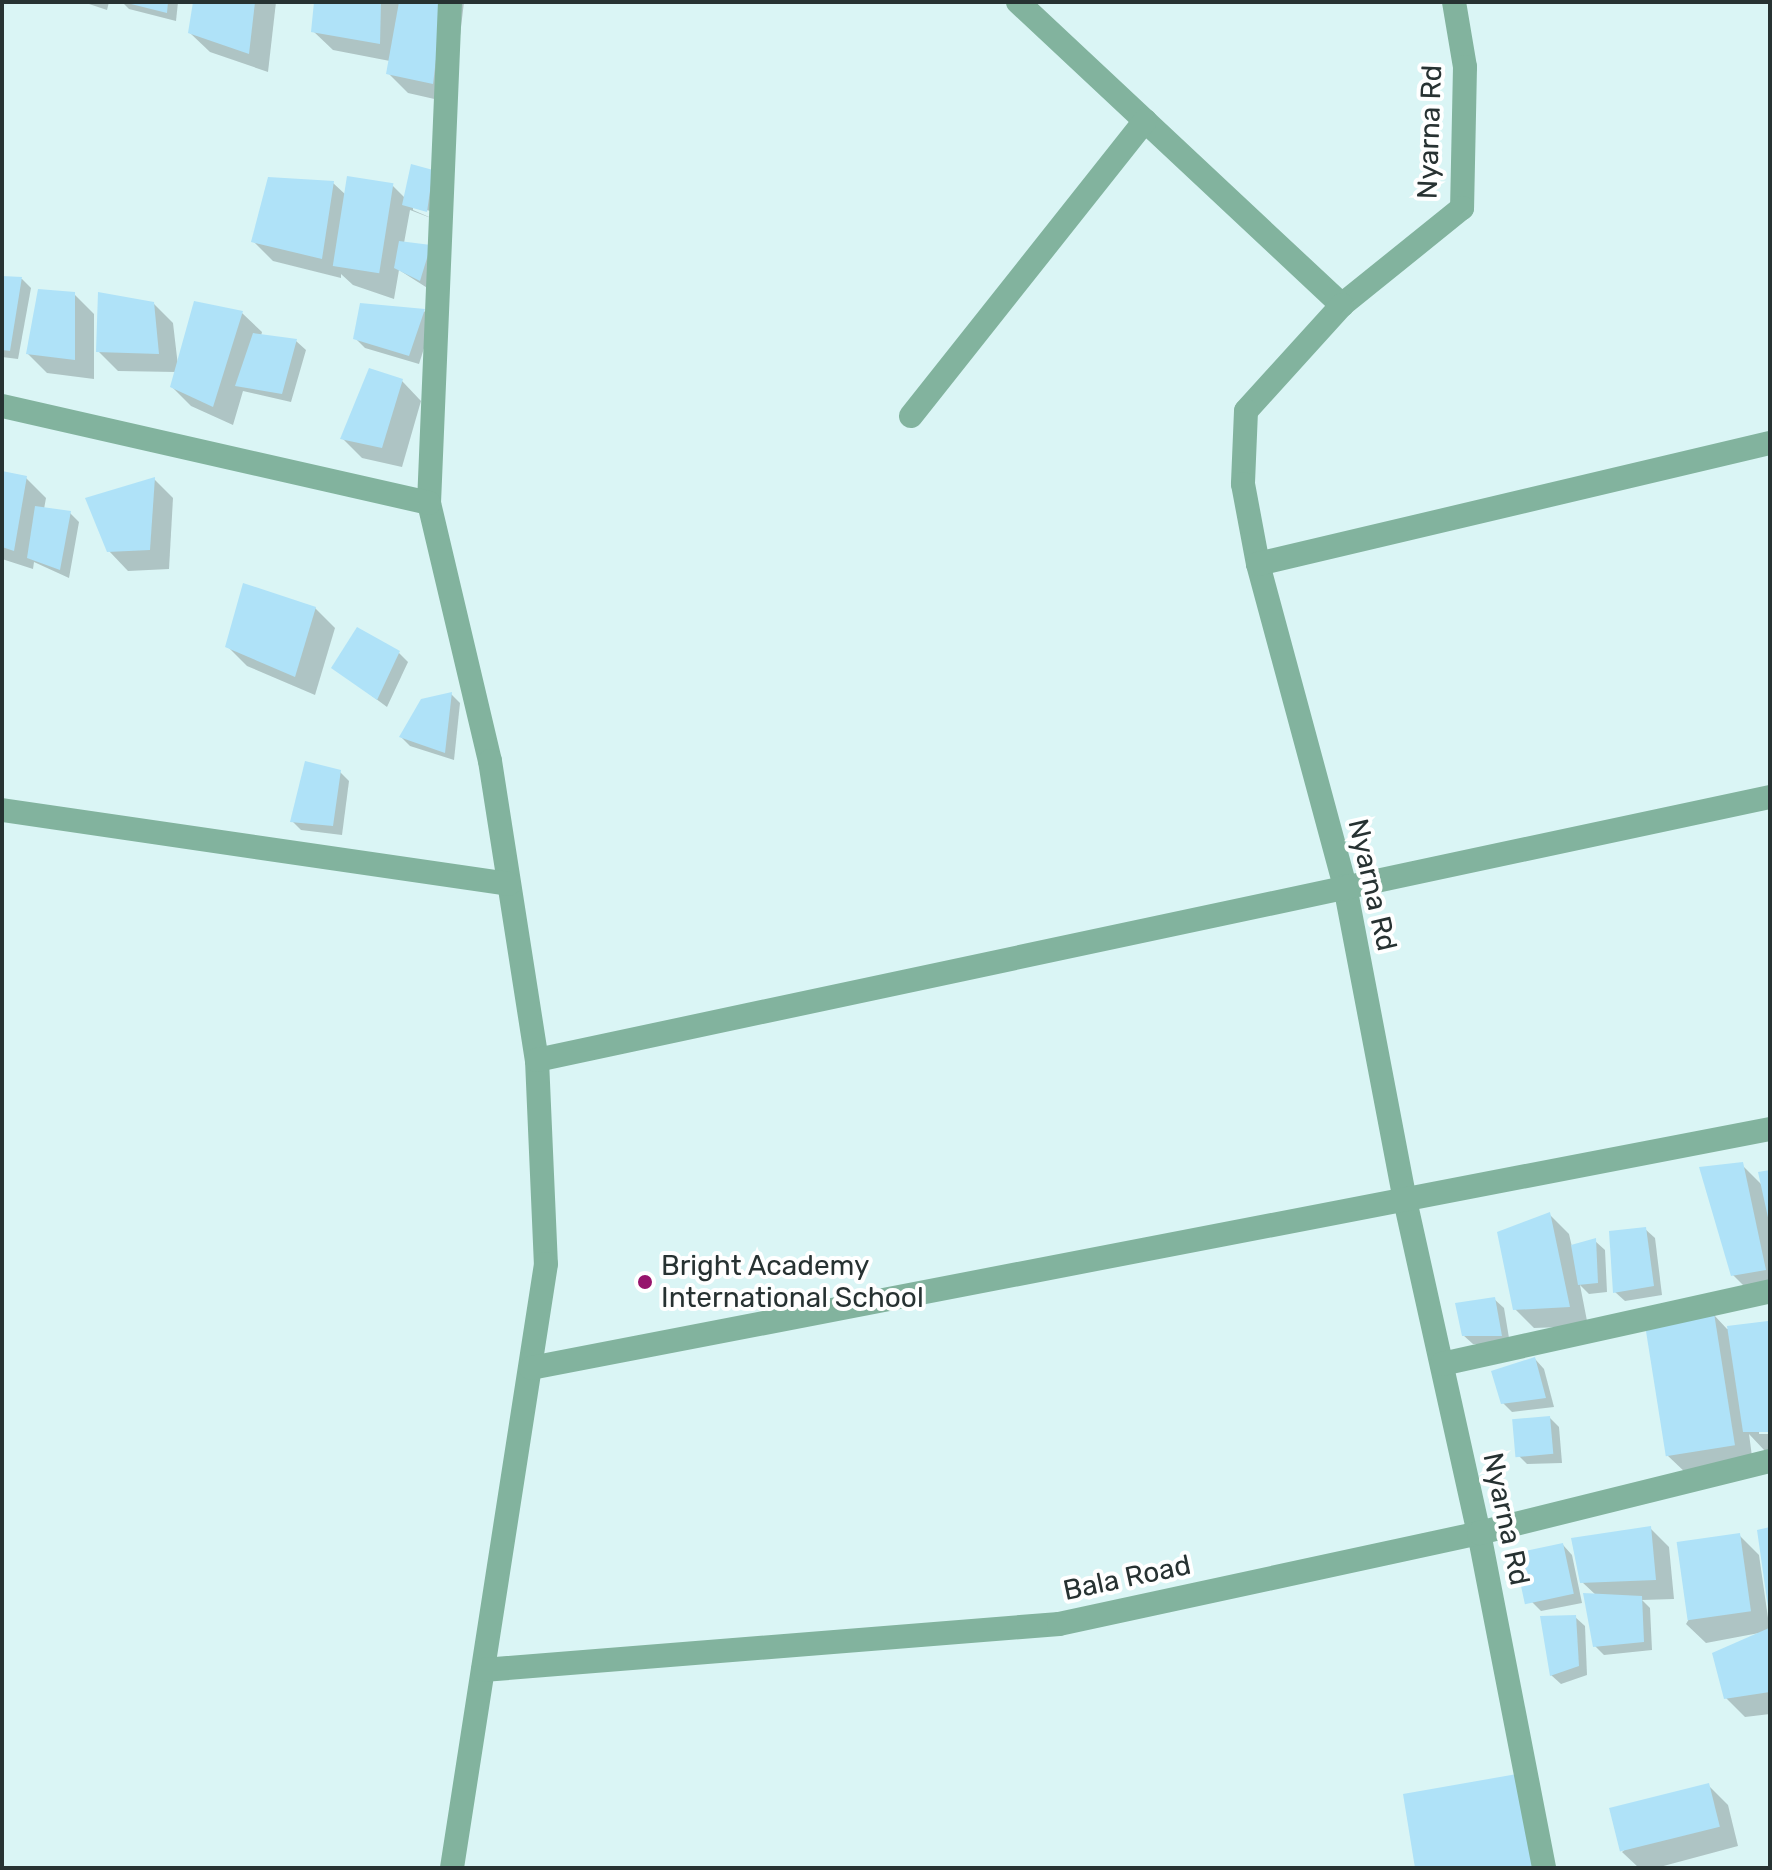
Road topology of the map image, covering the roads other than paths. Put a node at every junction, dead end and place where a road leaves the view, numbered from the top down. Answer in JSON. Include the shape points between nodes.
{"nodes":[{"id":1,"x":450,"y":2,"type":"edge"},
{"id":2,"x":1018,"y":2,"type":"edge"},
{"id":3,"x":1454,"y":2,"type":"edge"},
{"id":4,"x":1145,"y":121,"type":"junction"},
{"id":5,"x":1342,"y":305,"type":"junction"},
{"id":6,"x":2,"y":406,"type":"edge"},
{"id":7,"x":911,"y":416,"type":"dead end"},
{"id":8,"x":1770,"y":443,"type":"edge"},
{"id":9,"x":429,"y":503,"type":"junction"},
{"id":10,"x":1258,"y":564,"type":"junction"},
{"id":11,"x":1770,"y":797,"type":"edge"},
{"id":12,"x":2,"y":810,"type":"edge"},
{"id":13,"x":509,"y":884,"type":"junction"},
{"id":14,"x":1345,"y":886,"type":"junction"},
{"id":15,"x":537,"y":1060,"type":"junction"},
{"id":16,"x":1770,"y":1129,"type":"edge"},
{"id":17,"x":1405,"y":1200,"type":"junction"},
{"id":18,"x":1770,"y":1291,"type":"edge"},
{"id":19,"x":1442,"y":1364,"type":"junction"},
{"id":20,"x":531,"y":1368,"type":"junction"},
{"id":21,"x":1770,"y":1461,"type":"edge"},
{"id":22,"x":1479,"y":1533,"type":"junction"},
{"id":23,"x":483,"y":1670,"type":"junction"},
{"id":24,"x":452,"y":1868,"type":"edge"},
{"id":25,"x":1544,"y":1868,"type":"edge"}],
"edges":[{"from":1,"to":9,"type":"street"},
{"from":2,"to":4,"type":"street"},
{"from":3,"to":5,"type":"street","name":"Nyarna Rd","via":[[1465,67],[1462,208]]},
{"from":4,"to":5,"type":"street"},
{"from":4,"to":7,"type":"street"},
{"from":5,"to":10,"type":"street","name":"Nyarna Rd","via":[[1246,411],[1243,484]]},
{"from":6,"to":9,"type":"street"},
{"from":8,"to":10,"type":"street"},
{"from":9,"to":13,"type":"street","via":[[490,761]]},
{"from":10,"to":14,"type":"street","name":"Nyarna Rd"},
{"from":11,"to":14,"type":"street"},
{"from":12,"to":13,"type":"street"},
{"from":13,"to":15,"type":"street"},
{"from":14,"to":15,"type":"street"},
{"from":14,"to":17,"type":"street","name":"Nyarna Rd"},
{"from":15,"to":20,"type":"street","via":[[546,1264]]},
{"from":16,"to":17,"type":"street"},
{"from":17,"to":19,"type":"street","name":"Nyarna Rd"},
{"from":17,"to":20,"type":"street"},
{"from":18,"to":19,"type":"street"},
{"from":19,"to":22,"type":"street","name":"Nyarna Rd"},
{"from":20,"to":23,"type":"street"},
{"from":21,"to":22,"type":"street","name":"Bala Road"},
{"from":22,"to":23,"type":"street","name":"Bala Road","via":[[1059,1624]]},
{"from":22,"to":25,"type":"street","name":"Nyarna Rd"},
{"from":23,"to":24,"type":"street"}]}
